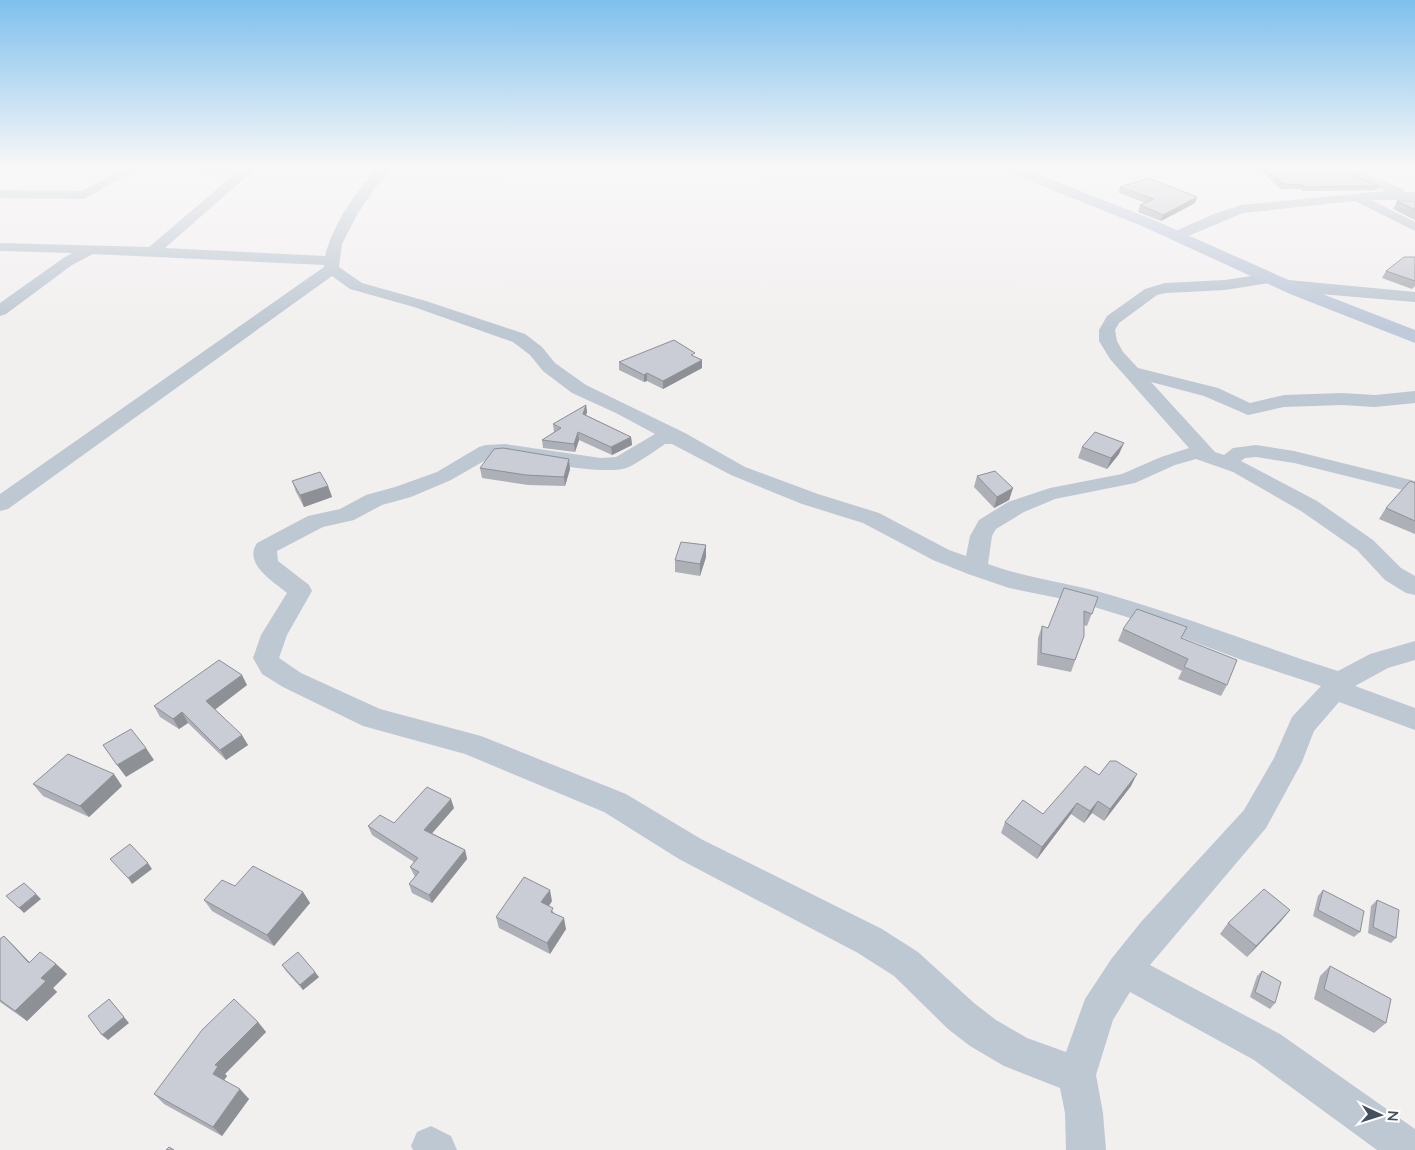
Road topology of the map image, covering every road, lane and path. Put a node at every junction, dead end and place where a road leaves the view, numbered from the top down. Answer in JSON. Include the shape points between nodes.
{"nodes":[{"id":1,"x":189,"y":221,"type":"edge"},
{"id":2,"x":348,"y":221,"type":"edge"},
{"id":3,"x":1138,"y":221,"type":"edge"},
{"id":4,"x":1210,"y":221,"type":"edge"},
{"id":5,"x":1403,"y":221,"type":"edge"},
{"id":6,"x":1415,"y":227,"type":"edge"},
{"id":7,"x":1176,"y":236,"type":"junction"},
{"id":8,"x":0,"y":247,"type":"edge"},
{"id":9,"x":90,"y":250,"type":"junction"},
{"id":10,"x":152,"y":252,"type":"junction"},
{"id":11,"x":331,"y":265,"type":"junction"},
{"id":12,"x":1277,"y":281,"type":"junction"},
{"id":13,"x":1415,"y":297,"type":"edge"},
{"id":14,"x":0,"y":311,"type":"edge"},
{"id":15,"x":1415,"y":337,"type":"edge"},
{"id":16,"x":1130,"y":372,"type":"junction"},
{"id":17,"x":1415,"y":396,"type":"edge"},
{"id":18,"x":678,"y":437,"type":"junction"},
{"id":19,"x":1217,"y":459,"type":"junction"},
{"id":20,"x":1415,"y":487,"type":"edge"},
{"id":21,"x":0,"y":504,"type":"edge"},
{"id":22,"x":976,"y":568,"type":"junction"},
{"id":23,"x":1415,"y":587,"type":"edge"},
{"id":24,"x":1415,"y":650,"type":"edge"},
{"id":25,"x":1337,"y":686,"type":"junction"},
{"id":26,"x":1415,"y":719,"type":"edge"},
{"id":27,"x":1124,"y":970,"type":"junction"},
{"id":28,"x":1077,"y":1075,"type":"junction"},
{"id":29,"x":1086,"y":1150,"type":"edge"},
{"id":30,"x":1411,"y":1150,"type":"edge"}],
"edges":[{"from":1,"to":10,"type":"street"},
{"from":2,"to":11,"type":"street","via":[[334,247]]},
{"from":3,"to":7,"type":"street"},
{"from":4,"to":7,"type":"street"},
{"from":5,"to":6,"type":"street"},
{"from":7,"to":12,"type":"street"},
{"from":8,"to":9,"type":"street"},
{"from":9,"to":10,"type":"street"},
{"from":9,"to":14,"type":"street","via":[[67,262]]},
{"from":10,"to":11,"type":"street"},
{"from":11,"to":18,"type":"street","via":[[356,286],[519,338],[549,367],[579,389]]},
{"from":11,"to":21,"type":"street"},
{"from":12,"to":13,"type":"street","via":[[1308,288]]},
{"from":12,"to":15,"type":"street"},
{"from":12,"to":16,"type":"street","via":[[1165,288],[1150,292],[1113,320],[1107,330],[1108,341]]},
{"from":16,"to":17,"type":"street","via":[[1211,392],[1248,409],[1284,401],[1342,399],[1375,402]]},
{"from":16,"to":19,"type":"street"},
{"from":18,"to":22,"type":"street","via":[[738,471],[871,518],[941,555]]},
{"from":18,"to":28,"type":"street","via":[[660,439],[621,463],[601,464],[505,450],[486,451],[444,476],[374,500],[346,515],[316,521],[265,548],[267,564],[300,591],[274,635],[266,658],[271,667],[292,680],[373,718],[472,744],[614,803],[690,849],[877,945],[906,964],[983,1033],[1017,1053]]},
{"from":19,"to":20,"type":"street","via":[[1256,451],[1294,457]]},
{"from":19,"to":22,"type":"street","via":[[1196,452],[1128,479],[1050,494],[1016,507],[987,526],[981,536]]},
{"from":19,"to":23,"type":"street","via":[[1309,506],[1365,546],[1393,574]]},
{"from":22,"to":25,"type":"street","via":[[1009,580],[1080,594],[1139,612]]},
{"from":24,"to":25,"type":"street","via":[[1379,662]]},
{"from":25,"to":26,"type":"street"},
{"from":25,"to":27,"type":"street","via":[[1302,725],[1287,762],[1255,820]]},
{"from":27,"to":28,"type":"street","via":[[1098,1012]]},
{"from":27,"to":30,"type":"street","via":[[1267,1047]]},
{"from":28,"to":29,"type":"street"}]}
